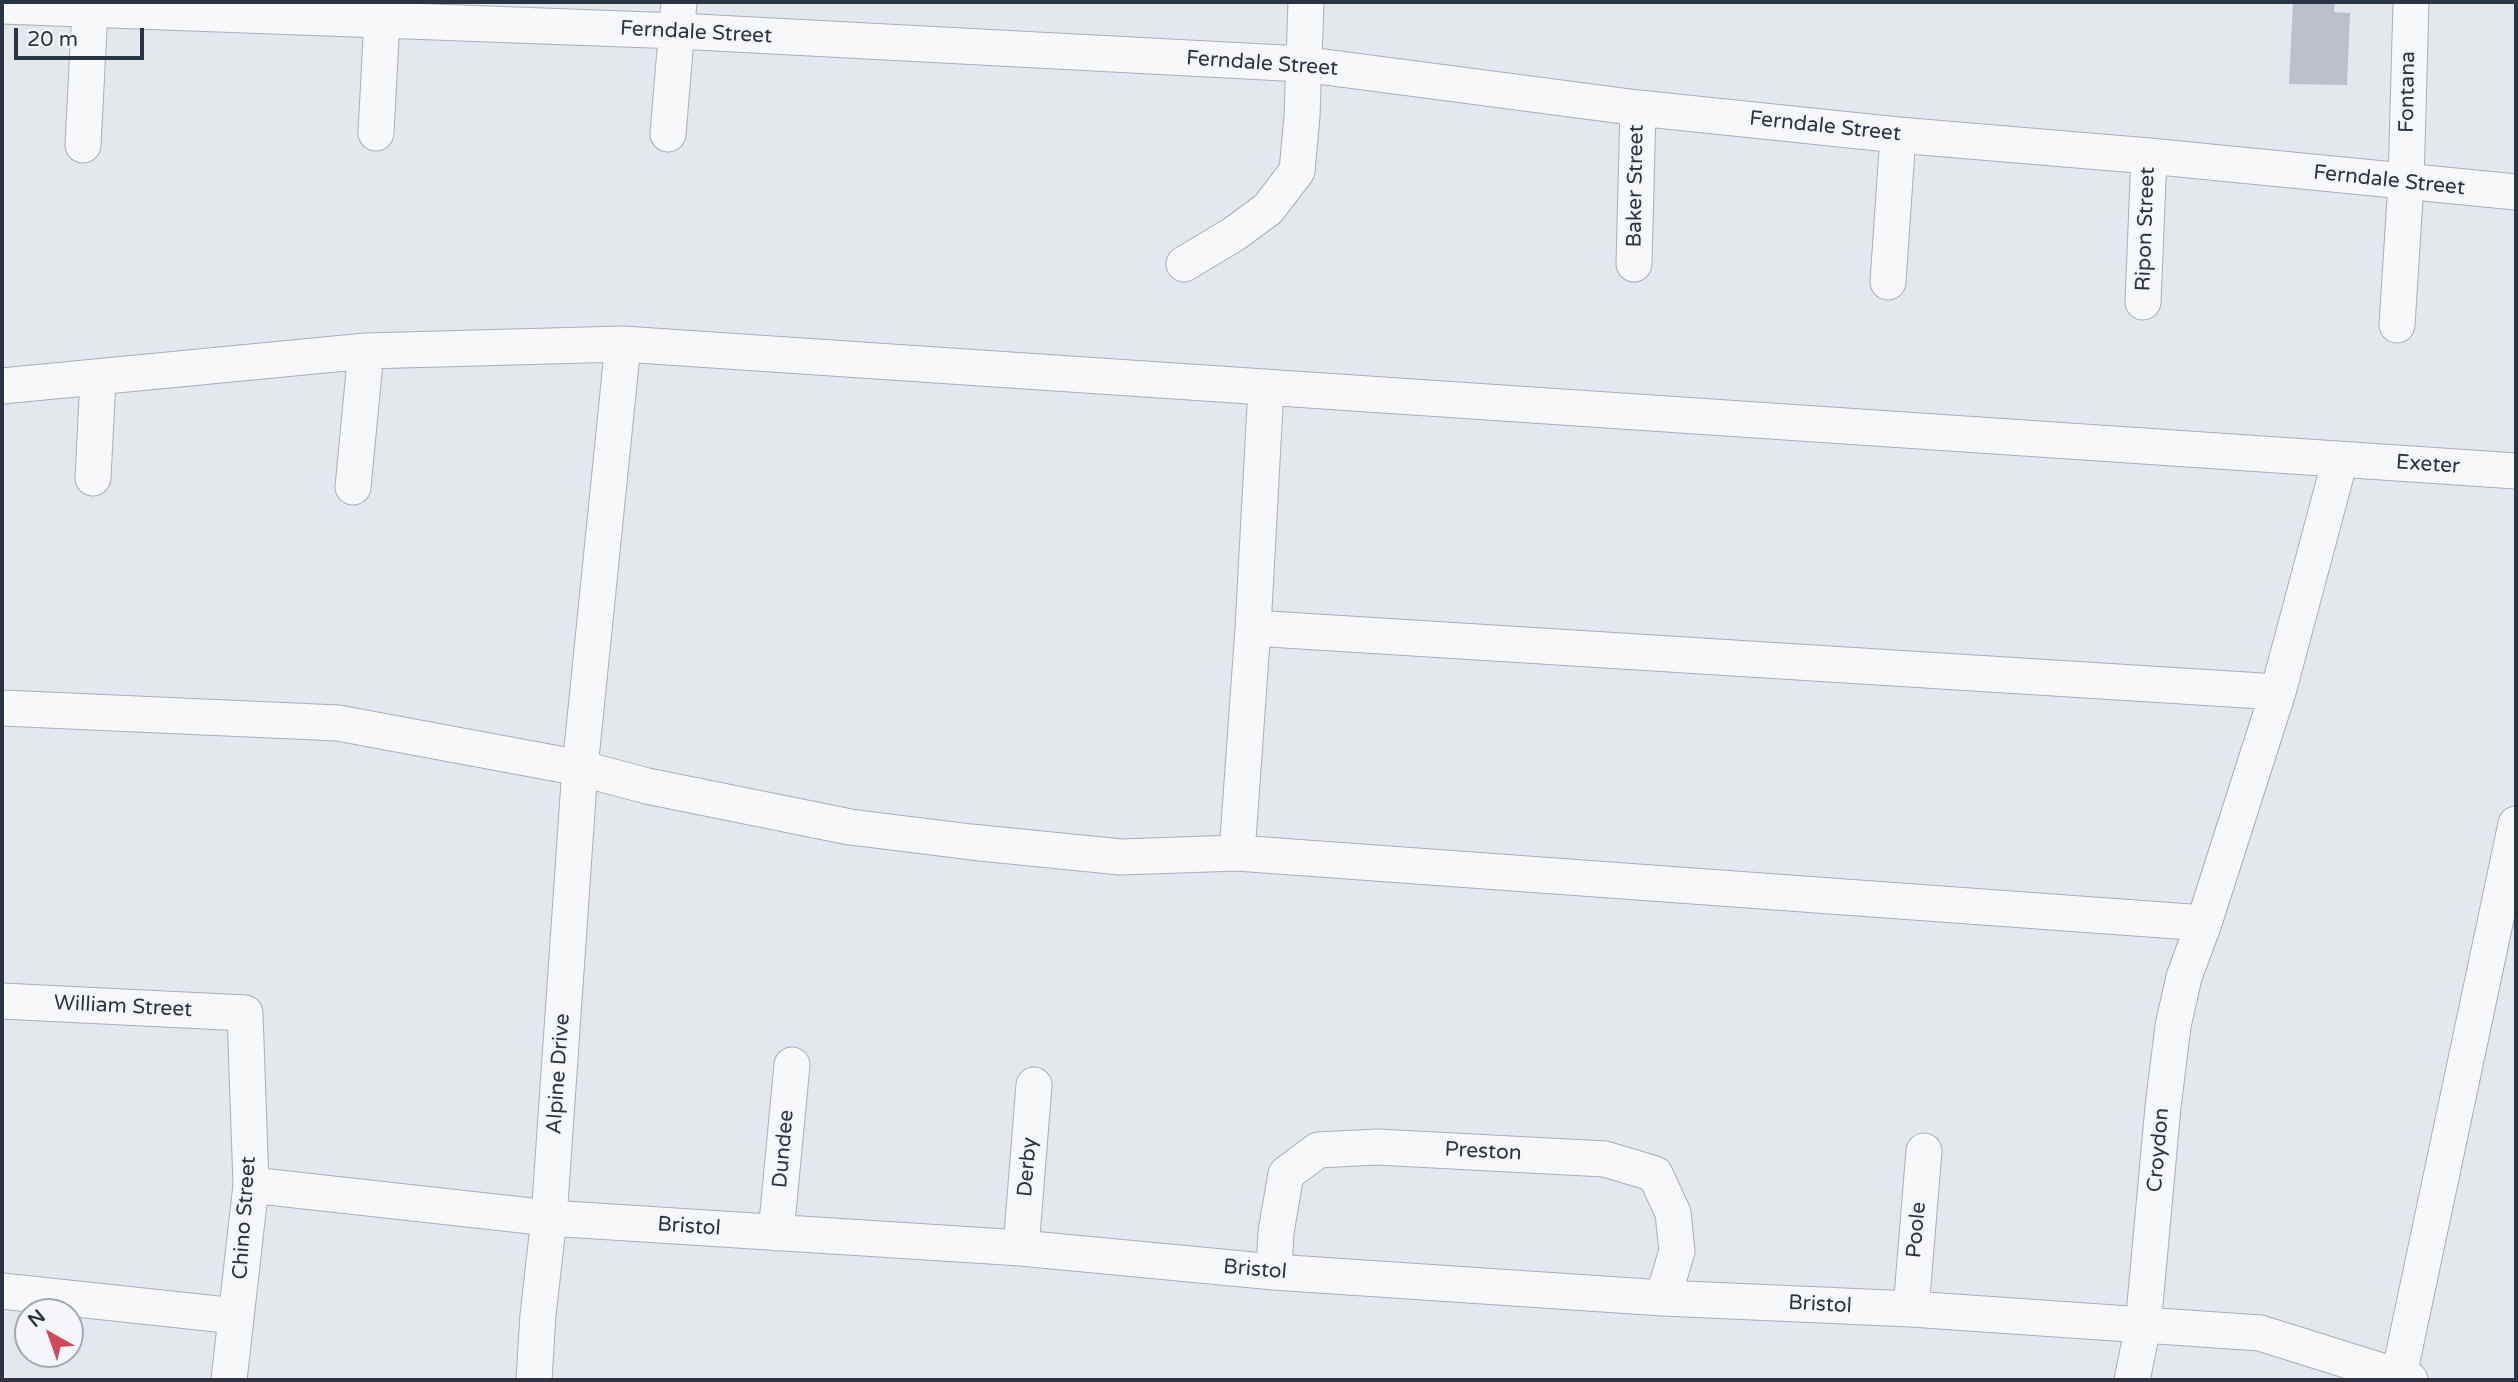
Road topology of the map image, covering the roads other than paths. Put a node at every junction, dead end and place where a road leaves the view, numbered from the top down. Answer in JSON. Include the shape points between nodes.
{"nodes":[{"id":1,"x":1306,"y":2,"type":"edge"},
{"id":2,"x":2411,"y":2,"type":"edge"},
{"id":3,"x":2,"y":6,"type":"edge"},
{"id":4,"x":90,"y":9,"type":"junction"},
{"id":5,"x":679,"y":17,"type":"edge"},
{"id":6,"x":382,"y":19,"type":"junction"},
{"id":7,"x":1303,"y":64,"type":"junction"},
{"id":8,"x":1638,"y":108,"type":"junction"},
{"id":9,"x":376,"y":133,"type":"dead end"},
{"id":10,"x":668,"y":134,"type":"dead end"},
{"id":11,"x":1898,"y":135,"type":"junction"},
{"id":12,"x":83,"y":145,"type":"dead end"},
{"id":13,"x":2149,"y":156,"type":"junction"},
{"id":14,"x":2406,"y":183,"type":"junction"},
{"id":15,"x":2516,"y":192,"type":"edge"},
{"id":16,"x":1184,"y":264,"type":"dead end"},
{"id":17,"x":1634,"y":264,"type":"dead end"},
{"id":18,"x":1888,"y":282,"type":"dead end"},
{"id":19,"x":2143,"y":302,"type":"dead end"},
{"id":20,"x":2397,"y":325,"type":"dead end"},
{"id":21,"x":623,"y":344,"type":"junction"},
{"id":22,"x":366,"y":351,"type":"junction"},
{"id":23,"x":97,"y":377,"type":"junction"},
{"id":24,"x":2,"y":386,"type":"edge"},
{"id":25,"x":1266,"y":388,"type":"junction"},
{"id":26,"x":2340,"y":460,"type":"junction"},
{"id":27,"x":2516,"y":471,"type":"edge"},
{"id":28,"x":93,"y":478,"type":"dead end"},
{"id":29,"x":353,"y":487,"type":"dead end"},
{"id":30,"x":1253,"y":628,"type":"junction"},
{"id":31,"x":2278,"y":692,"type":"junction"},
{"id":32,"x":2,"y":708,"type":"edge"},
{"id":33,"x":580,"y":768,"type":"junction"},
{"id":34,"x":2516,"y":824,"type":"edge"},
{"id":35,"x":1237,"y":853,"type":"junction"},
{"id":36,"x":2203,"y":923,"type":"junction"},
{"id":37,"x":2,"y":1001,"type":"edge"},
{"id":38,"x":245,"y":1013,"type":"joint"},
{"id":39,"x":792,"y":1065,"type":"dead end"},
{"id":40,"x":1034,"y":1085,"type":"dead end"},
{"id":41,"x":1924,"y":1151,"type":"dead end"},
{"id":42,"x":251,"y":1185,"type":"junction"},
{"id":43,"x":549,"y":1218,"type":"junction"},
{"id":44,"x":776,"y":1233,"type":"junction"},
{"id":45,"x":1021,"y":1248,"type":"junction"},
{"id":46,"x":1274,"y":1272,"type":"junction"},
{"id":47,"x":2,"y":1291,"type":"edge"},
{"id":48,"x":1663,"y":1298,"type":"junction"},
{"id":49,"x":1911,"y":1309,"type":"junction"},
{"id":50,"x":236,"y":1315,"type":"junction"},
{"id":51,"x":2143,"y":1326,"type":"junction"},
{"id":52,"x":2403,"y":1379,"type":"edge"},
{"id":53,"x":229,"y":1380,"type":"edge"},
{"id":54,"x":534,"y":1380,"type":"edge"},
{"id":55,"x":2132,"y":1380,"type":"edge"}],
"edges":[{"from":1,"to":7,"type":"street"},
{"from":2,"to":14,"type":"street","name":"Fontana"},
{"from":3,"to":4,"type":"street","name":"Ferndale Street"},
{"from":4,"to":6,"type":"street","name":"Ferndale Street"},
{"from":4,"to":12,"type":"street"},
{"from":5,"to":6,"type":"street","name":"Ferndale Street"},
{"from":5,"to":7,"type":"street","name":"Ferndale Street"},
{"from":5,"to":10,"type":"street"},
{"from":6,"to":9,"type":"street"},
{"from":7,"to":8,"type":"street","name":"Ferndale Street"},
{"from":7,"to":16,"type":"street","via":[[1297,171],[1268,209]]},
{"from":8,"to":11,"type":"street","name":"Ferndale Street"},
{"from":8,"to":17,"type":"street","name":"Baker Street"},
{"from":11,"to":13,"type":"street","name":"Ferndale Street"},
{"from":11,"to":18,"type":"street"},
{"from":13,"to":14,"type":"street","name":"Ferndale Street"},
{"from":13,"to":19,"type":"street","name":"Ripon Street"},
{"from":14,"to":15,"type":"street","name":"Ferndale Street"},
{"from":14,"to":20,"type":"street","name":"Fontana"},
{"from":21,"to":22,"type":"street","name":"Exeter"},
{"from":21,"to":25,"type":"street","name":"Exeter"},
{"from":21,"to":33,"type":"street","name":"Alpine Drive"},
{"from":22,"to":23,"type":"street","name":"Exeter"},
{"from":22,"to":29,"type":"street"},
{"from":23,"to":24,"type":"street","name":"Exeter"},
{"from":23,"to":28,"type":"street"},
{"from":25,"to":26,"type":"street","name":"Exeter"},
{"from":25,"to":30,"type":"street"},
{"from":26,"to":27,"type":"street","name":"Exeter"},
{"from":26,"to":31,"type":"street","name":"Croydon"},
{"from":30,"to":31,"type":"street"},
{"from":30,"to":35,"type":"street"},
{"from":31,"to":36,"type":"street","name":"Croydon"},
{"from":32,"to":33,"type":"street","via":[[338,723]]},
{"from":33,"to":35,"type":"street","via":[[850,827],[1121,857]]},
{"from":33,"to":43,"type":"street","name":"Alpine Drive"},
{"from":34,"to":52,"type":"street"},
{"from":35,"to":36,"type":"street"},
{"from":36,"to":51,"type":"street","name":"Croydon","via":[[2173,1026]]},
{"from":37,"to":38,"type":"street","name":"William Street"},
{"from":38,"to":42,"type":"street","name":"Chino Street"},
{"from":39,"to":44,"type":"street","name":"Dundee"},
{"from":40,"to":45,"type":"street","name":"Derby"},
{"from":41,"to":49,"type":"street","name":"Poole"},
{"from":42,"to":43,"type":"street","name":"Bristol"},
{"from":42,"to":50,"type":"street","name":"Chino Street"},
{"from":43,"to":44,"type":"street","name":"Bristol"},
{"from":43,"to":54,"type":"street","name":"Alpine Drive"},
{"from":44,"to":45,"type":"street","name":"Bristol"},
{"from":45,"to":46,"type":"street","name":"Bristol"},
{"from":46,"to":48,"type":"street","name":"Bristol"},
{"from":46,"to":48,"type":"street","name":"Preston","via":[[1286,1174],[1318,1150],[1377,1147],[1605,1159],[1654,1174],[1673,1213],[1677,1251]]},
{"from":47,"to":50,"type":"street"},
{"from":48,"to":49,"type":"street","name":"Bristol"},
{"from":49,"to":51,"type":"street","name":"Bristol"},
{"from":50,"to":53,"type":"street","name":"Chino Street"},
{"from":51,"to":52,"type":"street","name":"Bristol","via":[[2260,1333]]},
{"from":51,"to":55,"type":"street","name":"Croydon"}]}
